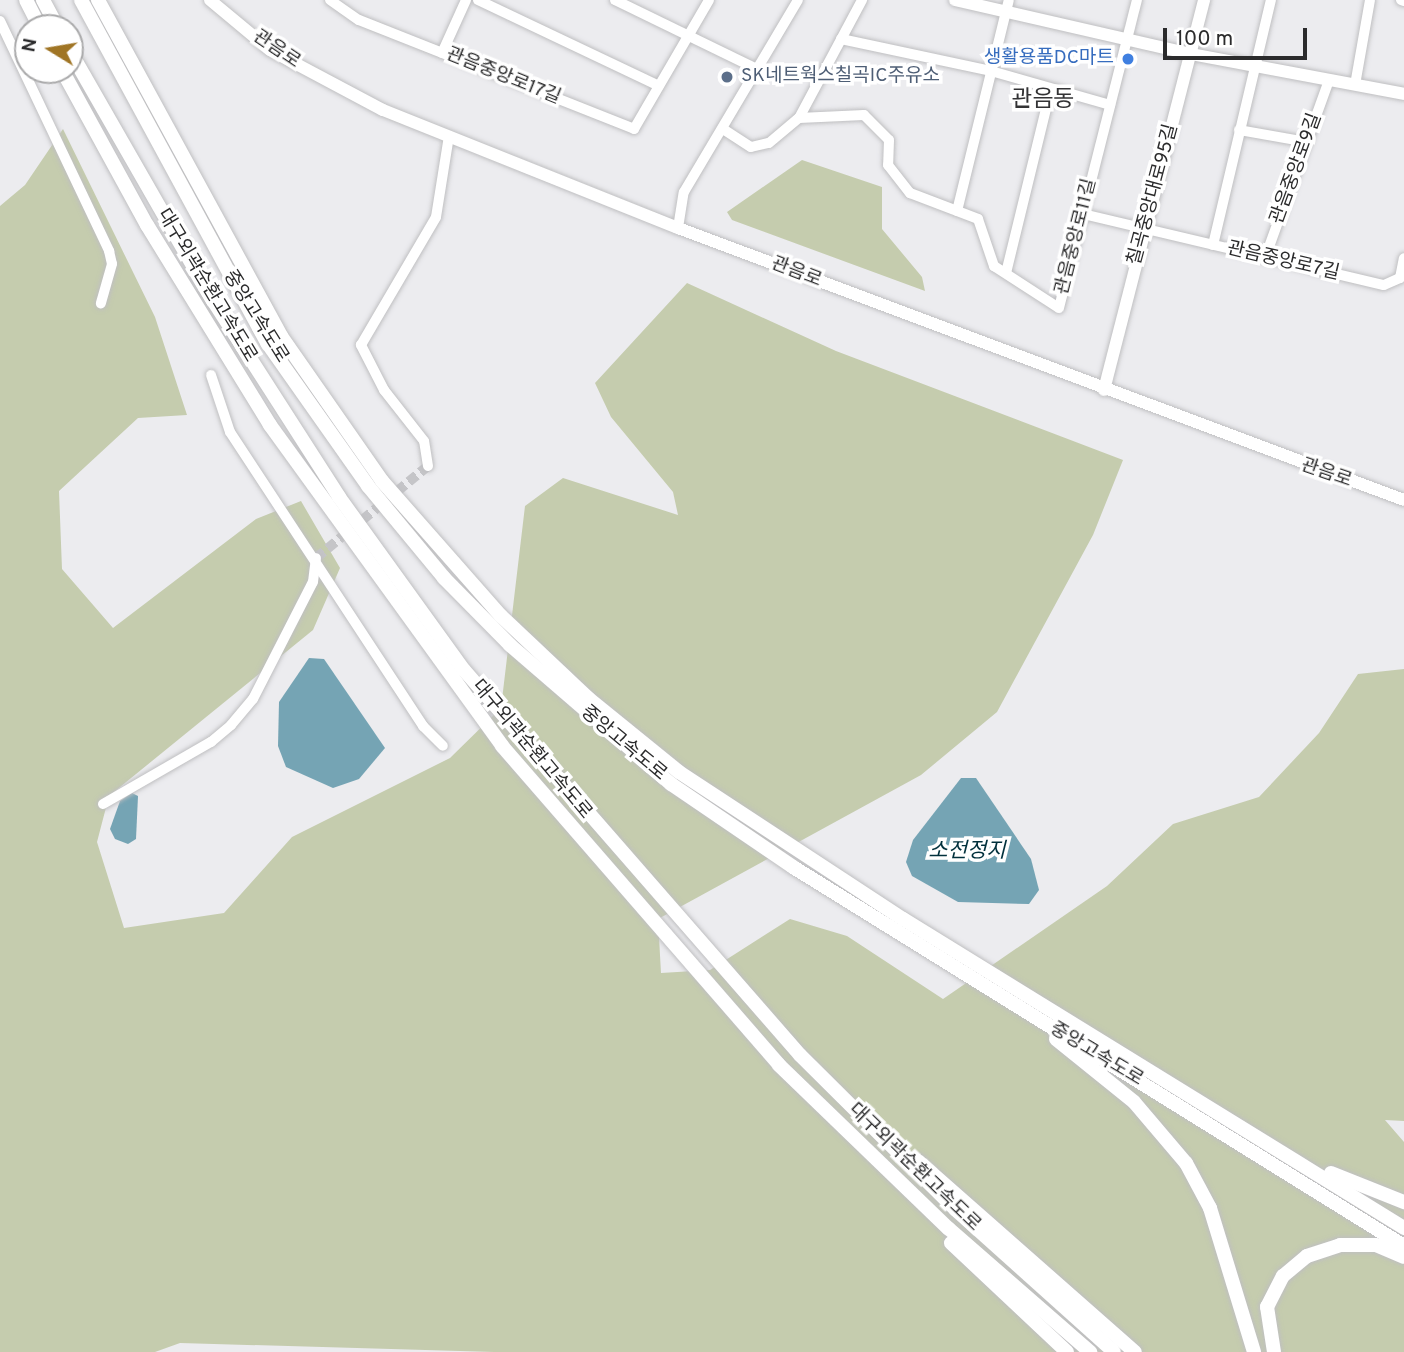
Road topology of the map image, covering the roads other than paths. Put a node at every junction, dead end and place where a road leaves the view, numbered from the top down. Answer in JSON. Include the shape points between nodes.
{"nodes":[{"id":1,"x":81,"y":0,"type":"edge"},
{"id":2,"x":97,"y":0,"type":"edge"},
{"id":3,"x":210,"y":0,"type":"edge"},
{"id":4,"x":330,"y":0,"type":"edge"},
{"id":5,"x":466,"y":0,"type":"edge"},
{"id":6,"x":478,"y":0,"type":"edge"},
{"id":7,"x":614,"y":0,"type":"edge"},
{"id":8,"x":709,"y":0,"type":"edge"},
{"id":9,"x":798,"y":0,"type":"edge"},
{"id":10,"x":862,"y":0,"type":"edge"},
{"id":11,"x":955,"y":0,"type":"edge"},
{"id":12,"x":1137,"y":0,"type":"edge"},
{"id":13,"x":1204,"y":0,"type":"edge"},
{"id":14,"x":1271,"y":0,"type":"edge"},
{"id":15,"x":1370,"y":0,"type":"edge"},
{"id":16,"x":1008,"y":6,"type":"edge"},
{"id":17,"x":0,"y":21,"type":"edge"},
{"id":18,"x":690,"y":34,"type":"junction"},
{"id":19,"x":1126,"y":38,"type":"junction"},
{"id":20,"x":841,"y":39,"type":"junction"},
{"id":21,"x":442,"y":53,"type":"junction"},
{"id":22,"x":1191,"y":54,"type":"junction"},
{"id":23,"x":1254,"y":66,"type":"junction"},
{"id":24,"x":760,"y":70,"type":"junction"},
{"id":25,"x":991,"y":71,"type":"junction"},
{"id":26,"x":84,"y":75,"type":"edge"},
{"id":27,"x":1329,"y":80,"type":"junction"},
{"id":28,"x":70,"y":84,"type":"edge"},
{"id":29,"x":1355,"y":85,"type":"junction"},
{"id":30,"x":659,"y":86,"type":"junction"},
{"id":31,"x":1051,"y":89,"type":"junction"},
{"id":32,"x":1404,"y":94,"type":"edge"},
{"id":33,"x":1110,"y":105,"type":"junction"},
{"id":34,"x":799,"y":118,"type":"junction"},
{"id":35,"x":723,"y":129,"type":"junction"},
{"id":36,"x":1239,"y":130,"type":"junction"},
{"id":37,"x":449,"y":136,"type":"junction"},
{"id":38,"x":1307,"y":142,"type":"junction"},
{"id":39,"x":957,"y":211,"type":"junction"},
{"id":40,"x":1083,"y":214,"type":"junction"},
{"id":41,"x":678,"y":228,"type":"junction"},
{"id":42,"x":1145,"y":229,"type":"junction"},
{"id":43,"x":1213,"y":245,"type":"junction"},
{"id":44,"x":1265,"y":258,"type":"junction"},
{"id":45,"x":1404,"y":258,"type":"edge"},
{"id":46,"x":1006,"y":273,"type":"junction"},
{"id":47,"x":101,"y":303,"type":"dead end"},
{"id":48,"x":211,"y":375,"type":"dead end"},
{"id":49,"x":1104,"y":390,"type":"junction"},
{"id":50,"x":428,"y":466,"type":"dead end"},
{"id":51,"x":1404,"y":500,"type":"edge"},
{"id":52,"x":316,"y":558,"type":"junction"},
{"id":53,"x":443,"y":746,"type":"dead end"},
{"id":54,"x":103,"y":804,"type":"dead end"},
{"id":55,"x":1014,"y":1006,"type":"junction"},
{"id":56,"x":820,"y":1106,"type":"junction"},
{"id":57,"x":859,"y":1114,"type":"junction"},
{"id":58,"x":1246,"y":1130,"type":"junction"},
{"id":59,"x":1404,"y":1202,"type":"edge"},
{"id":60,"x":1404,"y":1228,"type":"edge"},
{"id":61,"x":1404,"y":1245,"type":"edge"},
{"id":62,"x":1404,"y":1258,"type":"edge"},
{"id":63,"x":1067,"y":1352,"type":"edge"},
{"id":64,"x":1090,"y":1352,"type":"edge"},
{"id":65,"x":1114,"y":1352,"type":"edge"},
{"id":66,"x":1135,"y":1352,"type":"edge"},
{"id":67,"x":1254,"y":1352,"type":"edge"},
{"id":68,"x":1274,"y":1352,"type":"edge"}],
"edges":[{"from":1,"to":55,"type":"highway","name":"중앙고속도로","via":[[268,344],[368,486],[444,578],[589,717],[671,784]]},
{"from":2,"to":58,"type":"highway","name":"중앙고속도로","via":[[281,336],[382,481],[501,616],[588,698],[679,772],[903,919]]},
{"from":3,"to":37,"type":"main road","name":"관음로","via":[[281,56],[383,110]]},
{"from":4,"to":21,"type":"street","name":"관음중앙로17길","via":[[359,20]]},
{"from":5,"to":21,"type":"street"},
{"from":6,"to":30,"type":"street"},
{"from":7,"to":18,"type":"street"},
{"from":8,"to":18,"type":"street","name":"관음중앙로17길"},
{"from":9,"to":24,"type":"street"},
{"from":10,"to":20,"type":"street"},
{"from":11,"to":16,"type":"main road"},
{"from":12,"to":19,"type":"street","name":"관음중앙로11길"},
{"from":13,"to":22,"type":"main road","name":"칠곡중앙대로95길"},
{"from":14,"to":23,"type":"street"},
{"from":15,"to":29,"type":"street"},
{"from":16,"to":19,"type":"main road"},
{"from":16,"to":25,"type":"street"},
{"from":17,"to":47,"type":"street","via":[[109,251],[112,264]]},
{"from":18,"to":24,"type":"street"},
{"from":18,"to":30,"type":"street","name":"관음중앙로17길"},
{"from":19,"to":22,"type":"main road"},
{"from":19,"to":33,"type":"street","name":"관음중앙로11길"},
{"from":20,"to":25,"type":"street"},
{"from":20,"to":34,"type":"street"},
{"from":21,"to":30,"type":"street","name":"관음중앙로17길","via":[[634,129]]},
{"from":22,"to":23,"type":"main road"},
{"from":22,"to":42,"type":"main road","name":"칠곡중앙대로95길"},
{"from":23,"to":27,"type":"main road"},
{"from":23,"to":36,"type":"street"},
{"from":24,"to":35,"type":"street"},
{"from":25,"to":31,"type":"street"},
{"from":25,"to":39,"type":"street"},
{"from":26,"to":57,"type":"highway","name":"대구외곽순환고속도로","via":[[251,359],[339,497],[464,670],[692,938]]},
{"from":27,"to":29,"type":"main road"},
{"from":27,"to":38,"type":"street","name":"관음중앙로9길"},
{"from":28,"to":56,"type":"highway","name":"대구외곽순환고속도로","via":[[226,356],[443,670],[601,865]]},
{"from":29,"to":32,"type":"main road"},
{"from":31,"to":33,"type":"street"},
{"from":31,"to":46,"type":"street"},
{"from":33,"to":40,"type":"street","name":"관음중앙로11길"},
{"from":34,"to":35,"type":"street","via":[[769,143],[751,147]]},
{"from":34,"to":39,"type":"street","name":"관음중앙로11길","via":[[864,115],[890,139],[892,175],[910,192]]},
{"from":35,"to":41,"type":"street","via":[[684,192]]},
{"from":36,"to":38,"type":"street"},
{"from":36,"to":43,"type":"street"},
{"from":37,"to":41,"type":"main road","name":"관음로"},
{"from":37,"to":50,"type":"street","via":[[436,217],[361,345],[384,390],[424,441]]},
{"from":38,"to":44,"type":"street","name":"관음중앙로9길"},
{"from":39,"to":46,"type":"street","name":"관음중앙로11길","via":[[978,219],[986,250]]},
{"from":40,"to":42,"type":"street","name":"관음중앙로7길"},
{"from":40,"to":46,"type":"street","name":"관음중앙로11길","via":[[1059,308]]},
{"from":41,"to":49,"type":"main road","name":"관음로"},
{"from":42,"to":43,"type":"street","name":"관음중앙로7길"},
{"from":42,"to":49,"type":"main road","name":"칠곡중앙대로95길"},
{"from":43,"to":44,"type":"street","name":"관음중앙로7길"},
{"from":44,"to":45,"type":"street","name":"관음중앙로7길","via":[[1384,285],[1399,278]]},
{"from":48,"to":52,"type":"street","via":[[230,432]]},
{"from":49,"to":51,"type":"main road","name":"관음로"},
{"from":52,"to":53,"type":"street","via":[[402,694]]},
{"from":52,"to":54,"type":"street","via":[[313,582],[253,698],[231,724],[211,742]]},
{"from":55,"to":61,"type":"highway","name":"중앙고속도로"},
{"from":55,"to":67,"type":"highway","via":[[1134,1102],[1186,1163],[1210,1208]]},
{"from":56,"to":63,"type":"highway","via":[[864,1158]]},
{"from":56,"to":64,"type":"highway","name":"대구외곽순환고속도로"},
{"from":57,"to":65,"type":"highway","name":"대구외곽순환고속도로"},
{"from":57,"to":66,"type":"highway","via":[[987,1217]]},
{"from":58,"to":59,"type":"highway","via":[[1360,1188]]},
{"from":58,"to":60,"type":"highway","name":"중앙고속도로"},
{"from":62,"to":68,"type":"highway","via":[[1376,1245],[1340,1245],[1307,1256],[1283,1276],[1267,1307]]}]}
